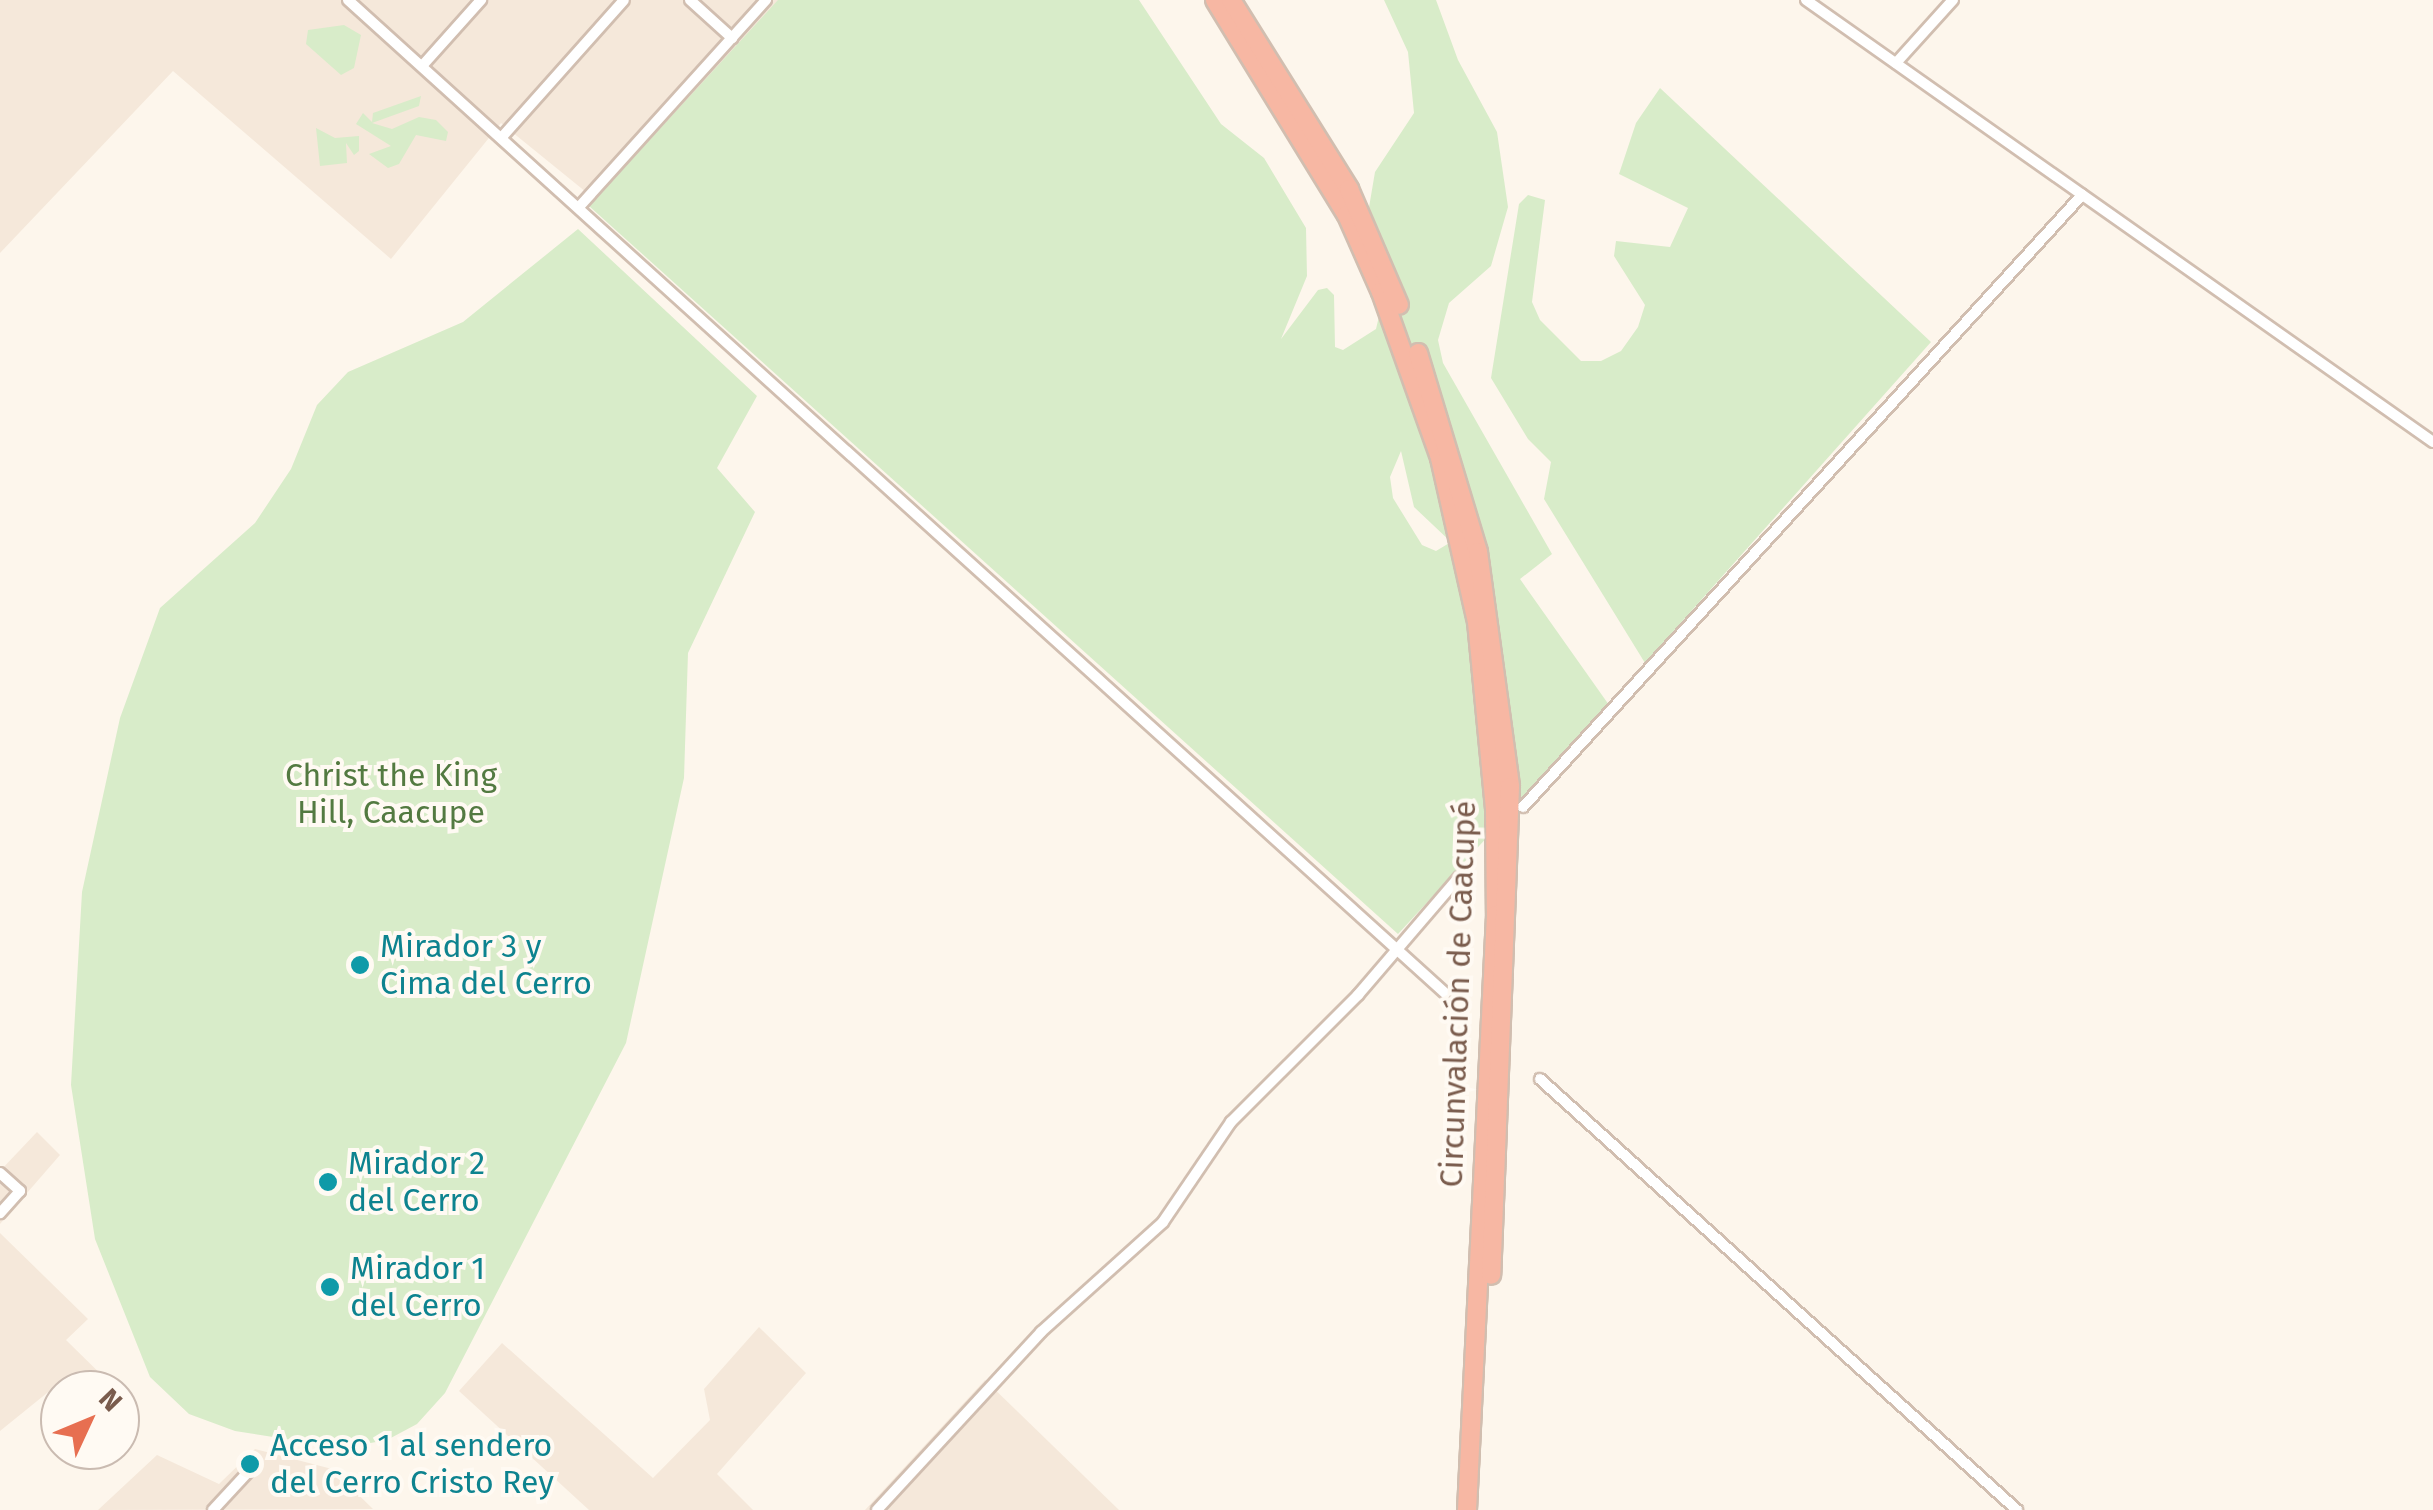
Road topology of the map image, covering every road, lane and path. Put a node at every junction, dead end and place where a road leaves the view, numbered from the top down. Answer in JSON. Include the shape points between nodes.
{"nodes":[{"id":1,"x":348,"y":0,"type":"edge"},
{"id":2,"x":481,"y":0,"type":"edge"},
{"id":3,"x":624,"y":0,"type":"edge"},
{"id":4,"x":690,"y":0,"type":"edge"},
{"id":5,"x":766,"y":0,"type":"edge"},
{"id":6,"x":1215,"y":0,"type":"edge"},
{"id":7,"x":1230,"y":0,"type":"edge"},
{"id":8,"x":1806,"y":0,"type":"edge"},
{"id":9,"x":1952,"y":0,"type":"edge"},
{"id":10,"x":732,"y":38,"type":"junction"},
{"id":11,"x":1896,"y":63,"type":"junction"},
{"id":12,"x":422,"y":66,"type":"junction"},
{"id":13,"x":502,"y":137,"type":"junction"},
{"id":14,"x":2082,"y":195,"type":"junction"},
{"id":15,"x":579,"y":206,"type":"junction"},
{"id":16,"x":2433,"y":442,"type":"edge"},
{"id":17,"x":1523,"y":807,"type":"dead end"},
{"id":18,"x":1459,"y":877,"type":"dead end"},
{"id":19,"x":1395,"y":948,"type":"junction"},
{"id":20,"x":1445,"y":993,"type":"dead end"},
{"id":21,"x":1540,"y":1079,"type":"dead end"},
{"id":22,"x":0,"y":1173,"type":"edge"},
{"id":23,"x":0,"y":1213,"type":"edge"},
{"id":24,"x":250,"y":1470,"type":"dead end"},
{"id":25,"x":213,"y":1510,"type":"edge"},
{"id":26,"x":877,"y":1510,"type":"edge"},
{"id":27,"x":1467,"y":1510,"type":"edge"},
{"id":28,"x":1478,"y":1510,"type":"edge"},
{"id":29,"x":2017,"y":1510,"type":"edge"}],
"edges":[{"from":1,"to":12,"type":"street"},
{"from":2,"to":12,"type":"street"},
{"from":3,"to":13,"type":"street"},
{"from":4,"to":10,"type":"street"},
{"from":5,"to":10,"type":"street"},
{"from":6,"to":27,"type":"highway","name":"Circunvalación de Caacupé","via":[[1347,215],[1381,292],[1440,458],[1477,622],[1496,810],[1496,915]]},
{"from":7,"to":28,"type":"highway","name":"Circunvalación de Caacupé","via":[[1349,190],[1399,305],[1462,486],[1501,687],[1511,866]]},
{"from":8,"to":11,"type":"street"},
{"from":9,"to":11,"type":"street"},
{"from":10,"to":15,"type":"street"},
{"from":11,"to":14,"type":"street"},
{"from":12,"to":13,"type":"street"},
{"from":13,"to":15,"type":"street"},
{"from":14,"to":16,"type":"street"},
{"from":14,"to":17,"type":"street"},
{"from":15,"to":19,"type":"street"},
{"from":18,"to":19,"type":"street"},
{"from":19,"to":20,"type":"street"},
{"from":19,"to":26,"type":"street","via":[[1358,995],[1232,1122],[1156,1229],[1041,1332]]},
{"from":21,"to":29,"type":"street"},
{"from":22,"to":23,"type":"street","via":[[20,1191]]},
{"from":24,"to":25,"type":"street"}]}
